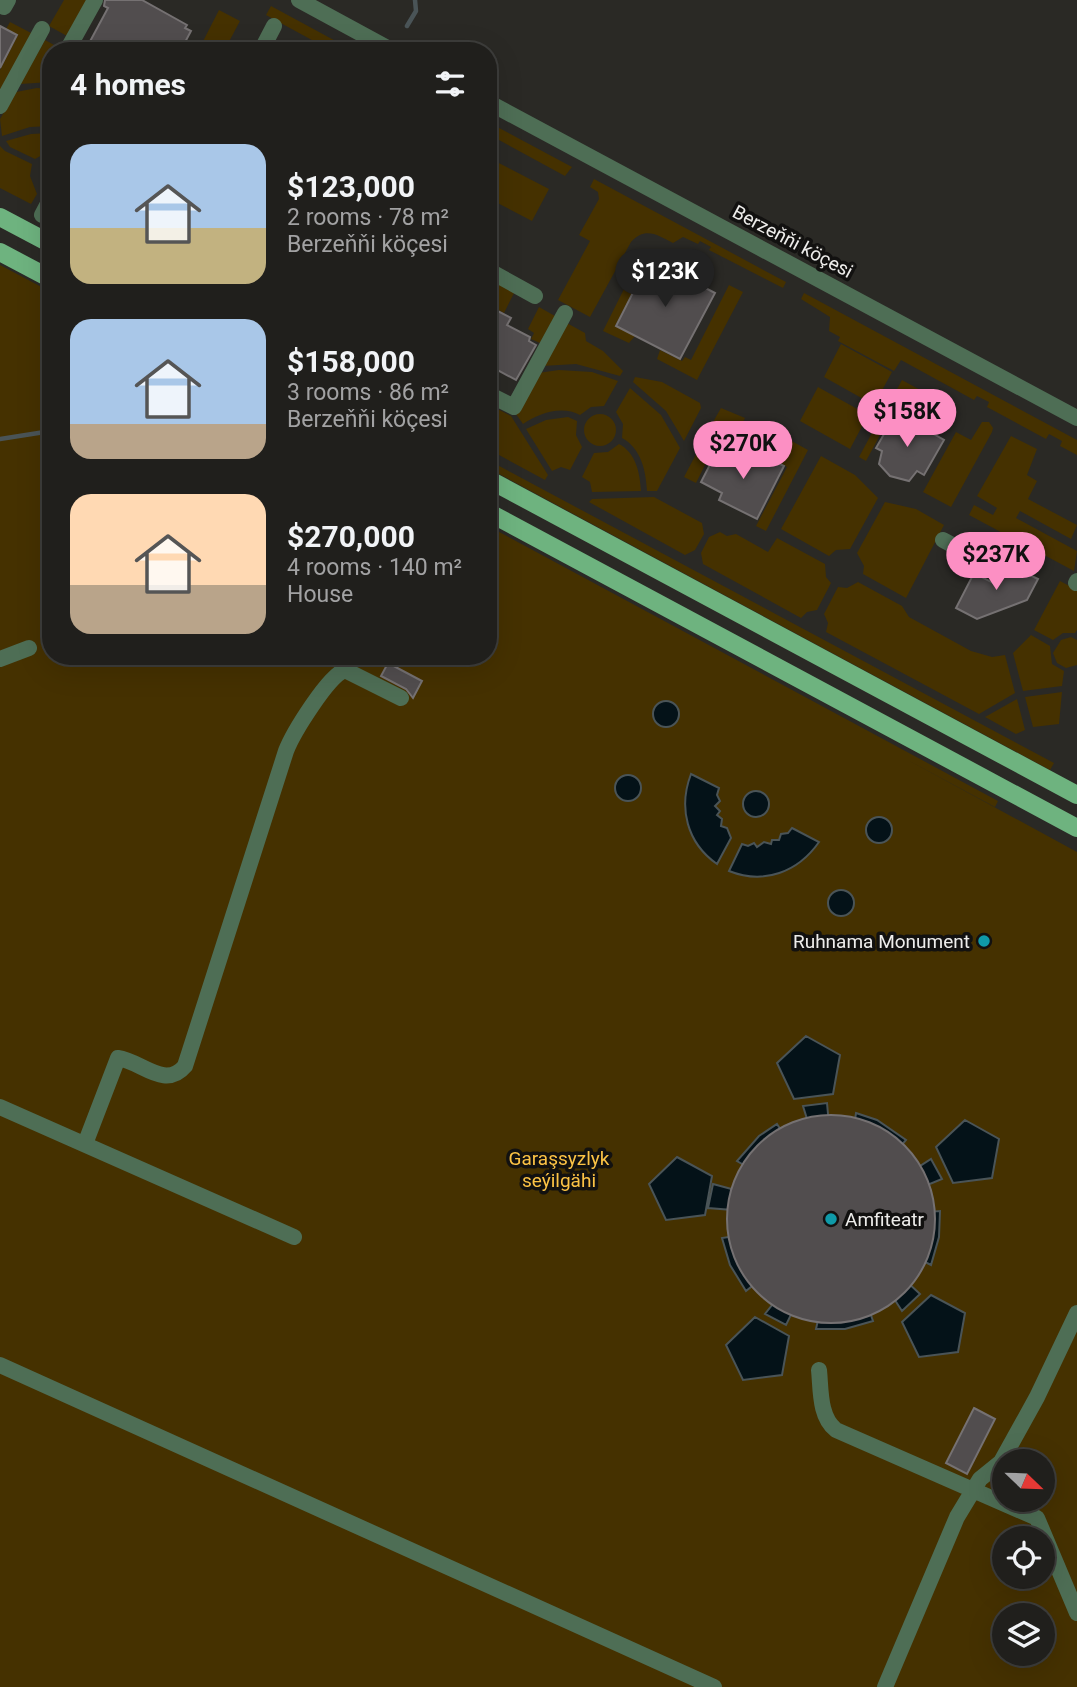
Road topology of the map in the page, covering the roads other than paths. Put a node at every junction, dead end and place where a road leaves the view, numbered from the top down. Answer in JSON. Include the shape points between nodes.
{"nodes":[{"id":1,"x":94,"y":0,"type":"edge"},
{"id":2,"x":299,"y":0,"type":"edge"},
{"id":3,"x":274,"y":26,"type":"dead end"},
{"id":4,"x":42,"y":29,"type":"dead end"},
{"id":5,"x":72,"y":42,"type":"edge"},
{"id":6,"x":266,"y":42,"type":"edge"},
{"id":7,"x":376,"y":42,"type":"edge"},
{"id":8,"x":0,"y":106,"type":"edge"},
{"id":9,"x":497,"y":107,"type":"edge"},
{"id":10,"x":0,"y":217,"type":"edge"},
{"id":11,"x":42,"y":239,"type":"edge"},
{"id":12,"x":0,"y":252,"type":"edge"},
{"id":13,"x":42,"y":274,"type":"edge"},
{"id":14,"x":497,"y":275,"type":"edge"},
{"id":15,"x":536,"y":296,"type":"dead end"},
{"id":16,"x":565,"y":313,"type":"dead end"},
{"id":17,"x":497,"y":398,"type":"edge"},
{"id":18,"x":1077,"y":418,"type":"edge"},
{"id":19,"x":497,"y":484,"type":"edge"},
{"id":20,"x":497,"y":517,"type":"edge"},
{"id":21,"x":943,"y":540,"type":"dead end"},
{"id":22,"x":975,"y":557,"type":"dead end"},
{"id":23,"x":29,"y":648,"type":"dead end"},
{"id":24,"x":0,"y":659,"type":"edge"},
{"id":25,"x":401,"y":698,"type":"dead end"},
{"id":26,"x":1077,"y":795,"type":"edge"},
{"id":27,"x":1077,"y":828,"type":"edge"},
{"id":28,"x":0,"y":1107,"type":"edge"},
{"id":29,"x":85,"y":1144,"type":"junction"},
{"id":30,"x":294,"y":1237,"type":"dead end"},
{"id":31,"x":1077,"y":1313,"type":"edge"},
{"id":32,"x":0,"y":1365,"type":"edge"},
{"id":33,"x":819,"y":1370,"type":"dead end"},
{"id":34,"x":973,"y":1489,"type":"junction"},
{"id":35,"x":1077,"y":1613,"type":"edge"},
{"id":36,"x":714,"y":1687,"type":"edge"},
{"id":37,"x":885,"y":1687,"type":"edge"}],
"edges":[{"from":1,"to":5,"type":"street"},
{"from":2,"to":7,"type":"street"},
{"from":3,"to":6,"type":"street"},
{"from":4,"to":8,"type":"street"},
{"from":9,"to":18,"type":"street","name":"Berzeňňi köçesi"},
{"from":10,"to":11,"type":"main road"},
{"from":12,"to":13,"type":"main road"},
{"from":14,"to":15,"type":"street"},
{"from":16,"to":17,"type":"street","via":[[514,407]]},
{"from":19,"to":26,"type":"main road"},
{"from":20,"to":27,"type":"main road"},
{"from":21,"to":22,"type":"street"},
{"from":23,"to":24,"type":"street"},
{"from":25,"to":29,"type":"street","via":[[345,670],[300,722],[286,751],[185,1066],[173,1076],[164,1076],[118,1058]]},
{"from":28,"to":29,"type":"street"},
{"from":29,"to":30,"type":"street"},
{"from":31,"to":34,"type":"street","via":[[1001,1462]]},
{"from":32,"to":36,"type":"street"},
{"from":33,"to":34,"type":"street","via":[[830,1426]]},
{"from":34,"to":35,"type":"street","via":[[1039,1521]]},
{"from":34,"to":37,"type":"street"}]}
